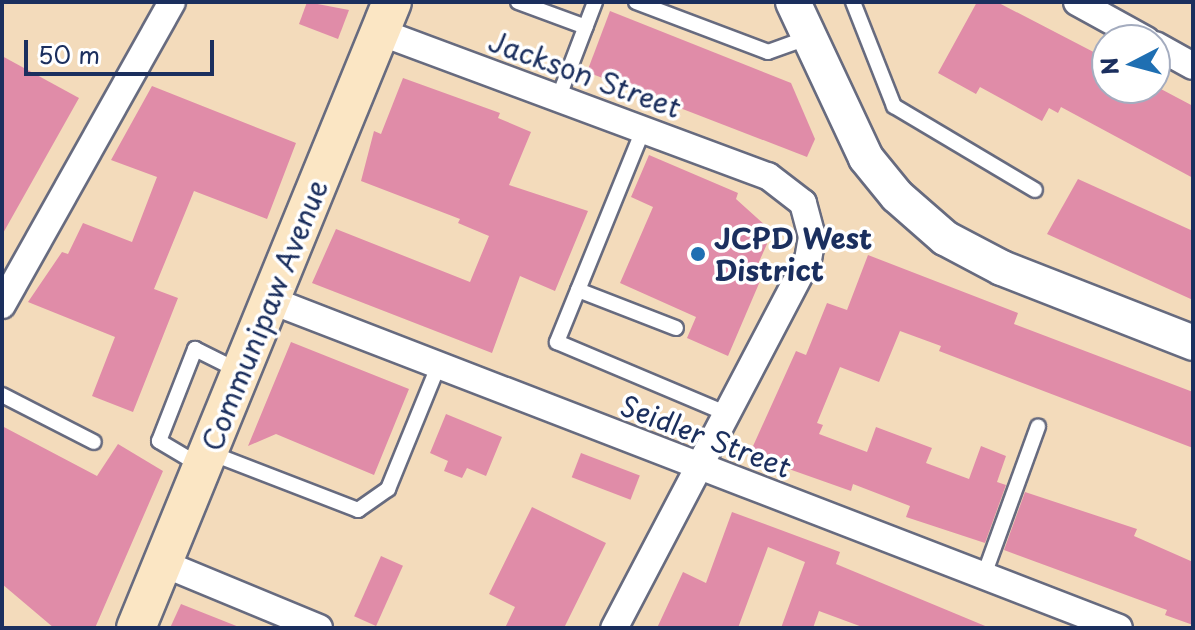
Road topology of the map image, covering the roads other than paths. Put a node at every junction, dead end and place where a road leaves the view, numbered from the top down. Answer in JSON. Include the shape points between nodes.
{"nodes":[{"id":1,"x":172,"y":2,"type":"edge"},
{"id":2,"x":518,"y":2,"type":"edge"},
{"id":3,"x":595,"y":2,"type":"edge"},
{"id":4,"x":636,"y":2,"type":"edge"},
{"id":5,"x":793,"y":2,"type":"edge"},
{"id":6,"x":853,"y":2,"type":"edge"},
{"id":7,"x":1077,"y":2,"type":"edge"},
{"id":8,"x":386,"y":17,"type":"edge"},
{"id":9,"x":1117,"y":24,"type":"edge"},
{"id":10,"x":586,"y":27,"type":"junction"},
{"id":11,"x":807,"y":38,"type":"junction"},
{"id":12,"x":1171,"y":54,"type":"edge"},
{"id":13,"x":1193,"y":66,"type":"edge"},
{"id":14,"x":558,"y":99,"type":"junction"},
{"id":15,"x":643,"y":130,"type":"junction"},
{"id":16,"x":1035,"y":190,"type":"dead end"},
{"id":17,"x":578,"y":290,"type":"junction"},
{"id":18,"x":270,"y":300,"type":"junction"},
{"id":19,"x":2,"y":305,"type":"edge"},
{"id":20,"x":676,"y":328,"type":"dead end"},
{"id":21,"x":1193,"y":343,"type":"edge"},
{"id":22,"x":439,"y":364,"type":"junction"},
{"id":23,"x":241,"y":372,"type":"junction"},
{"id":24,"x":2,"y":395,"type":"edge"},
{"id":25,"x":725,"y":413,"type":"junction"},
{"id":26,"x":1038,"y":427,"type":"dead end"},
{"id":27,"x":94,"y":442,"type":"dead end"},
{"id":28,"x":204,"y":459,"type":"junction"},
{"id":29,"x":696,"y":467,"type":"junction"},
{"id":30,"x":162,"y":563,"type":"junction"},
{"id":31,"x":984,"y":575,"type":"junction"},
{"id":32,"x":136,"y":628,"type":"edge"},
{"id":33,"x":319,"y":628,"type":"edge"},
{"id":34,"x":614,"y":628,"type":"edge"},
{"id":35,"x":1119,"y":628,"type":"edge"}],
"edges":[{"from":1,"to":19,"type":"street"},
{"from":2,"to":10,"type":"lane"},
{"from":3,"to":10,"type":"lane"},
{"from":4,"to":11,"type":"lane","via":[[768,52]]},
{"from":5,"to":11,"type":"street"},
{"from":6,"to":16,"type":"lane","via":[[894,106]]},
{"from":7,"to":9,"type":"street"},
{"from":8,"to":14,"type":"street","name":"Jackson Street"},
{"from":8,"to":18,"type":"main road","name":"Communipaw Avenue"},
{"from":10,"to":14,"type":"lane"},
{"from":11,"to":21,"type":"street","via":[[866,158],[897,196],[945,238],[1002,268]]},
{"from":12,"to":13,"type":"street"},
{"from":14,"to":15,"type":"street","name":"Jackson Street"},
{"from":15,"to":17,"type":"lane"},
{"from":15,"to":25,"type":"street","name":"Jackson Street","via":[[768,176],[803,203],[812,237],[808,259]]},
{"from":17,"to":20,"type":"lane"},
{"from":17,"to":25,"type":"lane","via":[[557,342]]},
{"from":18,"to":22,"type":"street","name":"Seidler Street"},
{"from":18,"to":23,"type":"main road","name":"Communipaw Avenue"},
{"from":22,"to":28,"type":"lane","via":[[388,489],[358,510]]},
{"from":22,"to":29,"type":"street","name":"Seidler Street"},
{"from":23,"to":28,"type":"main road","name":"Communipaw Avenue"},
{"from":23,"to":28,"type":"lane","via":[[195,349],[159,441]]},
{"from":24,"to":27,"type":"lane"},
{"from":25,"to":29,"type":"street","name":"Jackson Street"},
{"from":26,"to":31,"type":"lane"},
{"from":28,"to":30,"type":"main road","name":"Communipaw Avenue"},
{"from":29,"to":31,"type":"street","name":"Seidler Street"},
{"from":29,"to":34,"type":"street","name":"Jackson Street"},
{"from":30,"to":32,"type":"main road","name":"Communipaw Avenue"},
{"from":30,"to":33,"type":"street"},
{"from":31,"to":35,"type":"street","name":"Seidler Street"}]}
